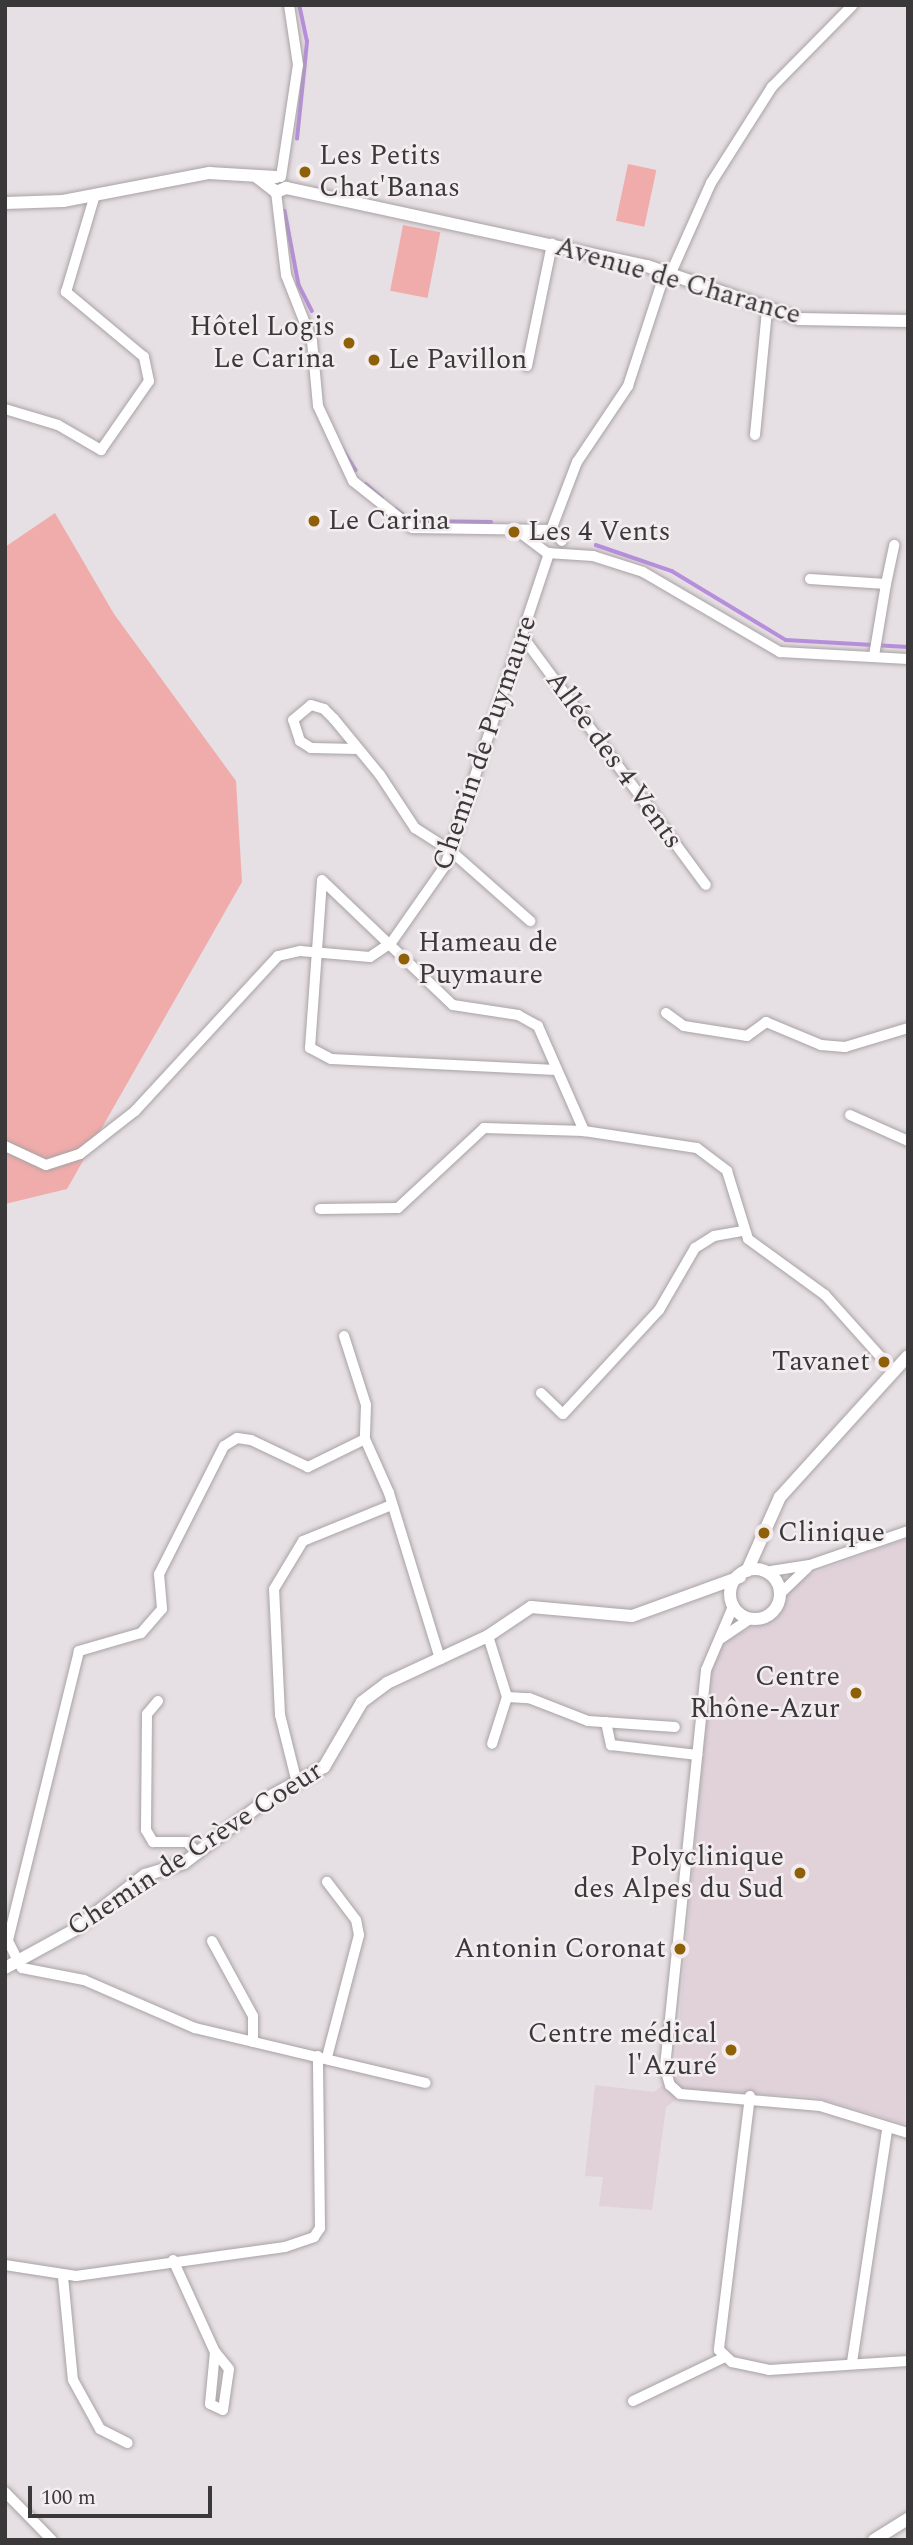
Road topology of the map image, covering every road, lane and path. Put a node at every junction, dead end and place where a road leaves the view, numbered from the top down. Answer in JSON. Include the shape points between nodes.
{"nodes":[{"id":1,"x":289,"y":5,"type":"edge"},
{"id":2,"x":853,"y":5,"type":"edge"},
{"id":3,"x":278,"y":184,"type":"junction"},
{"id":4,"x":95,"y":195,"type":"junction"},
{"id":5,"x":5,"y":203,"type":"edge"},
{"id":6,"x":552,"y":244,"type":"junction"},
{"id":7,"x":668,"y":274,"type":"junction"},
{"id":8,"x":768,"y":310,"type":"junction"},
{"id":9,"x":908,"y":321,"type":"edge"},
{"id":10,"x":527,"y":366,"type":"dead end"},
{"id":11,"x":5,"y":409,"type":"edge"},
{"id":12,"x":755,"y":436,"type":"dead end"},
{"id":13,"x":544,"y":536,"type":"junction"},
{"id":14,"x":894,"y":545,"type":"dead end"},
{"id":15,"x":556,"y":549,"type":"junction"},
{"id":16,"x":810,"y":579,"type":"dead end"},
{"id":17,"x":886,"y":584,"type":"junction"},
{"id":18,"x":523,"y":636,"type":"junction"},
{"id":19,"x":875,"y":648,"type":"junction"},
{"id":20,"x":908,"y":659,"type":"edge"},
{"id":21,"x":358,"y":749,"type":"junction"},
{"id":22,"x":451,"y":851,"type":"junction"},
{"id":23,"x":706,"y":885,"type":"dead end"},
{"id":24,"x":530,"y":921,"type":"dead end"},
{"id":25,"x":391,"y":943,"type":"junction"},
{"id":26,"x":315,"y":952,"type":"junction"},
{"id":27,"x":666,"y":1013,"type":"dead end"},
{"id":28,"x":908,"y":1028,"type":"edge"},
{"id":29,"x":556,"y":1070,"type":"junction"},
{"id":30,"x":850,"y":1115,"type":"dead end"},
{"id":31,"x":584,"y":1132,"type":"junction"},
{"id":32,"x":908,"y":1141,"type":"edge"},
{"id":33,"x":5,"y":1146,"type":"edge"},
{"id":34,"x":320,"y":1209,"type":"dead end"},
{"id":35,"x":742,"y":1231,"type":"junction"},
{"id":36,"x":344,"y":1336,"type":"dead end"},
{"id":37,"x":908,"y":1356,"type":"edge"},
{"id":38,"x":894,"y":1372,"type":"junction"},
{"id":39,"x":541,"y":1393,"type":"dead end"},
{"id":40,"x":365,"y":1439,"type":"junction"},
{"id":41,"x":389,"y":1506,"type":"junction"},
{"id":42,"x":908,"y":1531,"type":"edge"},
{"id":43,"x":764,"y":1533,"type":"junction"},
{"id":44,"x":810,"y":1565,"type":"junction"},
{"id":45,"x":769,"y":1570,"type":"junction"},
{"id":46,"x":744,"y":1574,"type":"junction"},
{"id":47,"x":703,"y":1589,"type":"junction"},
{"id":48,"x":780,"y":1593,"type":"junction"},
{"id":49,"x":731,"y":1605,"type":"junction"},
{"id":50,"x":748,"y":1620,"type":"junction"},
{"id":51,"x":488,"y":1636,"type":"junction"},
{"id":52,"x":714,"y":1644,"type":"junction"},
{"id":53,"x":440,"y":1659,"type":"junction"},
{"id":54,"x":507,"y":1697,"type":"junction"},
{"id":55,"x":158,"y":1701,"type":"dead end"},
{"id":56,"x":606,"y":1722,"type":"junction"},
{"id":57,"x":675,"y":1727,"type":"dead end"},
{"id":58,"x":492,"y":1744,"type":"dead end"},
{"id":59,"x":698,"y":1755,"type":"junction"},
{"id":60,"x":297,"y":1783,"type":"junction"},
{"id":61,"x":198,"y":1854,"type":"junction"},
{"id":62,"x":327,"y":1882,"type":"dead end"},
{"id":63,"x":212,"y":1941,"type":"dead end"},
{"id":64,"x":10,"y":1965,"type":"edge"},
{"id":65,"x":253,"y":2042,"type":"junction"},
{"id":66,"x":322,"y":2056,"type":"junction"},
{"id":67,"x":426,"y":2083,"type":"dead end"},
{"id":68,"x":750,"y":2096,"type":"junction"},
{"id":69,"x":887,"y":2130,"type":"junction"},
{"id":70,"x":908,"y":2133,"type":"edge"},
{"id":71,"x":173,"y":2260,"type":"junction"},
{"id":72,"x":5,"y":2265,"type":"edge"},
{"id":73,"x":63,"y":2277,"type":"junction"},
{"id":74,"x":215,"y":2352,"type":"junction"},
{"id":75,"x":725,"y":2357,"type":"junction"},
{"id":76,"x":908,"y":2361,"type":"edge"},
{"id":77,"x":852,"y":2362,"type":"junction"},
{"id":78,"x":633,"y":2401,"type":"dead end"},
{"id":79,"x":128,"y":2443,"type":"dead end"},
{"id":80,"x":5,"y":2492,"type":"edge"},
{"id":81,"x":908,"y":2519,"type":"edge"},
{"id":82,"x":51,"y":2540,"type":"edge"},
{"id":83,"x":874,"y":2540,"type":"edge"}],
"edges":[{"from":1,"to":3,"type":"street","via":[[298,65]]},
{"from":2,"to":7,"type":"street","via":[[772,88],[711,183]]},
{"from":3,"to":4,"type":"street","name":"Avenue de Charance","via":[[244,171]]},
{"from":3,"to":6,"type":"street","name":"Avenue de Charance"},
{"from":3,"to":13,"type":"street","via":[[286,275],[312,341],[318,406],[353,481],[412,528]]},
{"from":4,"to":5,"type":"street","name":"Avenue de Charance"},
{"from":4,"to":11,"type":"street","via":[[66,292],[144,357],[149,381],[101,450],[58,425]]},
{"from":6,"to":7,"type":"street","name":"Avenue de Charance"},
{"from":6,"to":10,"type":"street"},
{"from":7,"to":8,"type":"street","name":"Avenue de Charance"},
{"from":7,"to":13,"type":"street","via":[[628,386],[577,462]]},
{"from":8,"to":9,"type":"street","name":"Avenue de Charance","via":[[799,319]]},
{"from":8,"to":12,"type":"street"},
{"from":13,"to":15,"type":"street"},
{"from":13,"to":15,"type":"street"},
{"from":14,"to":17,"type":"street"},
{"from":15,"to":18,"type":"street","name":"Chemin de Puymaure"},
{"from":15,"to":19,"type":"street","via":[[593,556],[668,583],[780,652]]},
{"from":16,"to":17,"type":"street"},
{"from":17,"to":19,"type":"street"},
{"from":18,"to":22,"type":"street","name":"Chemin de Puymaure"},
{"from":18,"to":23,"type":"street","name":"Allée des 4 Vents"},
{"from":19,"to":20,"type":"street"},
{"from":21,"to":21,"type":"street","via":[[324,709],[311,705],[293,720],[300,741],[311,748]]},
{"from":21,"to":22,"type":"street","via":[[415,828]]},
{"from":22,"to":24,"type":"street"},
{"from":22,"to":25,"type":"street","name":"Chemin de Puymaure","via":[[436,884]]},
{"from":25,"to":26,"type":"street","name":"Chemin de Puymaure","via":[[370,957]]},
{"from":25,"to":26,"type":"street","via":[[321,880]]},
{"from":25,"to":29,"type":"street","via":[[453,1005],[518,1015],[538,1026]]},
{"from":26,"to":29,"type":"street","via":[[310,1048],[331,1059]]},
{"from":26,"to":33,"type":"street","name":"Chemin de Puymaure","via":[[287,953],[267,964],[135,1111],[80,1154],[46,1165]]},
{"from":27,"to":28,"type":"street","via":[[684,1026],[747,1037],[766,1021],[821,1045],[845,1047]]},
{"from":29,"to":31,"type":"street"},
{"from":30,"to":32,"type":"street"},
{"from":31,"to":34,"type":"street","via":[[484,1128],[398,1208]]},
{"from":31,"to":35,"type":"street","via":[[706,1152],[727,1171]]},
{"from":35,"to":38,"type":"street","via":[[825,1295]]},
{"from":35,"to":39,"type":"street","via":[[714,1236],[695,1248],[659,1310],[563,1414]]},
{"from":36,"to":40,"type":"street","via":[[366,1405]]},
{"from":37,"to":38,"type":"street"},
{"from":38,"to":43,"type":"street","via":[[793,1481]]},
{"from":40,"to":41,"type":"street"},
{"from":40,"to":64,"type":"street","via":[[308,1467],[251,1440],[232,1439],[159,1574],[162,1609],[141,1633],[79,1651],[8,1941]]},
{"from":41,"to":53,"type":"street"},
{"from":41,"to":60,"type":"street","via":[[303,1541],[274,1590],[280,1715]]},
{"from":42,"to":44,"type":"street"},
{"from":43,"to":45,"type":"street"},
{"from":43,"to":46,"type":"street"},
{"from":44,"to":45,"type":"street"},
{"from":44,"to":48,"type":"street"},
{"from":45,"to":46,"type":"street"},
{"from":45,"to":48,"type":"street"},
{"from":46,"to":47,"type":"street","name":"Chemin de Crève Coeur"},
{"from":46,"to":49,"type":"street"},
{"from":47,"to":49,"type":"street"},
{"from":47,"to":51,"type":"street","name":"Chemin de Crève Coeur","via":[[632,1616],[538,1606]]},
{"from":48,"to":50,"type":"street","via":[[769,1612]]},
{"from":49,"to":50,"type":"street"},
{"from":49,"to":52,"type":"street"},
{"from":50,"to":52,"type":"street"},
{"from":51,"to":53,"type":"street","name":"Chemin de Crève Coeur"},
{"from":51,"to":54,"type":"street"},
{"from":52,"to":59,"type":"street"},
{"from":53,"to":60,"type":"street","name":"Chemin de Crève Coeur","via":[[374,1692],[334,1756]]},
{"from":54,"to":56,"type":"street"},
{"from":54,"to":58,"type":"street"},
{"from":55,"to":61,"type":"street","via":[[147,1714],[146,1830],[153,1842],[187,1842]]},
{"from":56,"to":57,"type":"street"},
{"from":56,"to":59,"type":"street","via":[[611,1745]]},
{"from":59,"to":68,"type":"street","via":[[665,2068],[670,2085],[680,2094]]},
{"from":60,"to":61,"type":"street","name":"Chemin de Crève Coeur"},
{"from":61,"to":64,"type":"street","name":"Chemin de Crève Coeur","via":[[145,1875],[74,1930]]},
{"from":62,"to":66,"type":"street","via":[[356,1920],[359,1935]]},
{"from":63,"to":65,"type":"street","via":[[253,2016]]},
{"from":64,"to":65,"type":"street","via":[[84,1980],[195,2028]]},
{"from":65,"to":66,"type":"street"},
{"from":66,"to":67,"type":"street","via":[[390,2079]]},
{"from":66,"to":71,"type":"street","via":[[318,2233],[285,2247]]},
{"from":68,"to":69,"type":"street","via":[[820,2106]]},
{"from":68,"to":75,"type":"street","via":[[722,2306],[719,2350]]},
{"from":69,"to":70,"type":"street"},
{"from":69,"to":77,"type":"street"},
{"from":71,"to":73,"type":"street"},
{"from":71,"to":74,"type":"street"},
{"from":72,"to":73,"type":"street"},
{"from":73,"to":79,"type":"street","via":[[73,2380],[100,2430]]},
{"from":74,"to":74,"type":"street","via":[[210,2404],[223,2410],[229,2369]]},
{"from":75,"to":77,"type":"street","via":[[769,2370]]},
{"from":75,"to":78,"type":"street"},
{"from":76,"to":77,"type":"street"},
{"from":80,"to":82,"type":"street"},
{"from":81,"to":83,"type":"street"}]}
